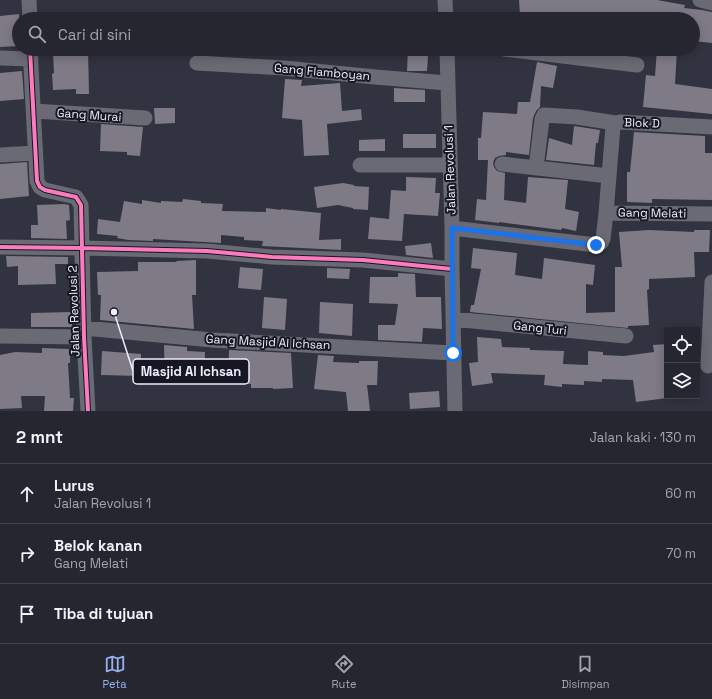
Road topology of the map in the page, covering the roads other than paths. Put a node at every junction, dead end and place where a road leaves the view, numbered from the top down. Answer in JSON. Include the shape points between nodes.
{"nodes":[{"id":1,"x":29,"y":0,"type":"edge"},
{"id":2,"x":445,"y":0,"type":"edge"},
{"id":3,"x":700,"y":0,"type":"edge"},
{"id":4,"x":712,"y":3,"type":"edge"},
{"id":5,"x":30,"y":12,"type":"edge"},
{"id":6,"x":446,"y":12,"type":"edge"},
{"id":7,"x":15,"y":56,"type":"edge"},
{"id":8,"x":30,"y":56,"type":"edge"},
{"id":9,"x":447,"y":56,"type":"edge"},
{"id":10,"x":562,"y":56,"type":"edge"},
{"id":11,"x":0,"y":58,"type":"edge"},
{"id":12,"x":197,"y":63,"type":"dead end"},
{"id":13,"x":637,"y":65,"type":"dead end"},
{"id":14,"x":447,"y":82,"type":"junction"},
{"id":15,"x":34,"y":111,"type":"junction"},
{"id":16,"x":145,"y":118,"type":"dead end"},
{"id":17,"x":615,"y":123,"type":"junction"},
{"id":18,"x":712,"y":126,"type":"edge"},
{"id":19,"x":35,"y":154,"type":"junction"},
{"id":20,"x":0,"y":156,"type":"edge"},
{"id":21,"x":502,"y":164,"type":"dead end"},
{"id":22,"x":360,"y":165,"type":"dead end"},
{"id":23,"x":450,"y":165,"type":"junction"},
{"id":24,"x":536,"y":168,"type":"junction"},
{"id":25,"x":609,"y":176,"type":"junction"},
{"id":26,"x":606,"y":213,"type":"junction"},
{"id":27,"x":712,"y":214,"type":"edge"},
{"id":28,"x":452,"y":228,"type":"junction"},
{"id":29,"x":0,"y":247,"type":"edge"},
{"id":30,"x":82,"y":248,"type":"junction"},
{"id":31,"x":452,"y":269,"type":"junction"},
{"id":32,"x":712,"y":282,"type":"edge"},
{"id":33,"x":453,"y":319,"type":"junction"},
{"id":34,"x":84,"y":333,"type":"junction"},
{"id":35,"x":0,"y":336,"type":"edge"},
{"id":36,"x":626,"y":336,"type":"dead end"},
{"id":37,"x":453,"y":353,"type":"junction"},
{"id":38,"x":708,"y":366,"type":"dead end"},
{"id":39,"x":88,"y":411,"type":"edge"},
{"id":40,"x":455,"y":411,"type":"edge"}],
"edges":[{"from":1,"to":5,"type":"street"},
{"from":2,"to":6,"type":"street"},
{"from":3,"to":4,"type":"street"},
{"from":7,"to":11,"type":"street"},
{"from":8,"to":15,"type":"street","name":"Jalan Revolusi 2"},
{"from":9,"to":14,"type":"street","name":"Jalan Revolusi 1"},
{"from":10,"to":13,"type":"street"},
{"from":12,"to":14,"type":"street","name":"Gang Flamboyan"},
{"from":14,"to":23,"type":"street","name":"Jalan Revolusi 1"},
{"from":15,"to":16,"type":"street","name":"Gang Murai"},
{"from":15,"to":19,"type":"street","name":"Jalan Revolusi 2"},
{"from":17,"to":18,"type":"street","name":"Blok D"},
{"from":17,"to":24,"type":"street","via":[[544,115]]},
{"from":17,"to":25,"type":"street","name":"Blok D"},
{"from":19,"to":20,"type":"street"},
{"from":19,"to":30,"type":"street","name":"Jalan Revolusi 2","via":[[37,181],[40,187],[76,197],[79,201]]},
{"from":21,"to":24,"type":"street"},
{"from":22,"to":23,"type":"street"},
{"from":23,"to":28,"type":"street","name":"Jalan Revolusi 1"},
{"from":24,"to":25,"type":"street"},
{"from":25,"to":26,"type":"street","name":"Blok D"},
{"from":26,"to":27,"type":"street","name":"Gang Melati"},
{"from":26,"to":28,"type":"street","name":"Gang Melati","via":[[603,239],[596,245]]},
{"from":28,"to":31,"type":"street","name":"Jalan Revolusi 1"},
{"from":29,"to":30,"type":"street"},
{"from":30,"to":31,"type":"street","via":[[207,251],[363,260]]},
{"from":30,"to":34,"type":"street","name":"Jalan Revolusi 2"},
{"from":31,"to":33,"type":"street","name":"Jalan Revolusi 1"},
{"from":32,"to":38,"type":"street"},
{"from":33,"to":36,"type":"street","name":"Gang Turi"},
{"from":33,"to":37,"type":"street","name":"Jalan Revolusi 1"},
{"from":34,"to":35,"type":"street","name":"Gang Masjid Al Ichsan"},
{"from":34,"to":37,"type":"street","name":"Gang Masjid Al Ichsan"},
{"from":34,"to":39,"type":"street","name":"Jalan Revolusi 2"},
{"from":37,"to":40,"type":"street","name":"Jalan Revolusi 1"}]}
